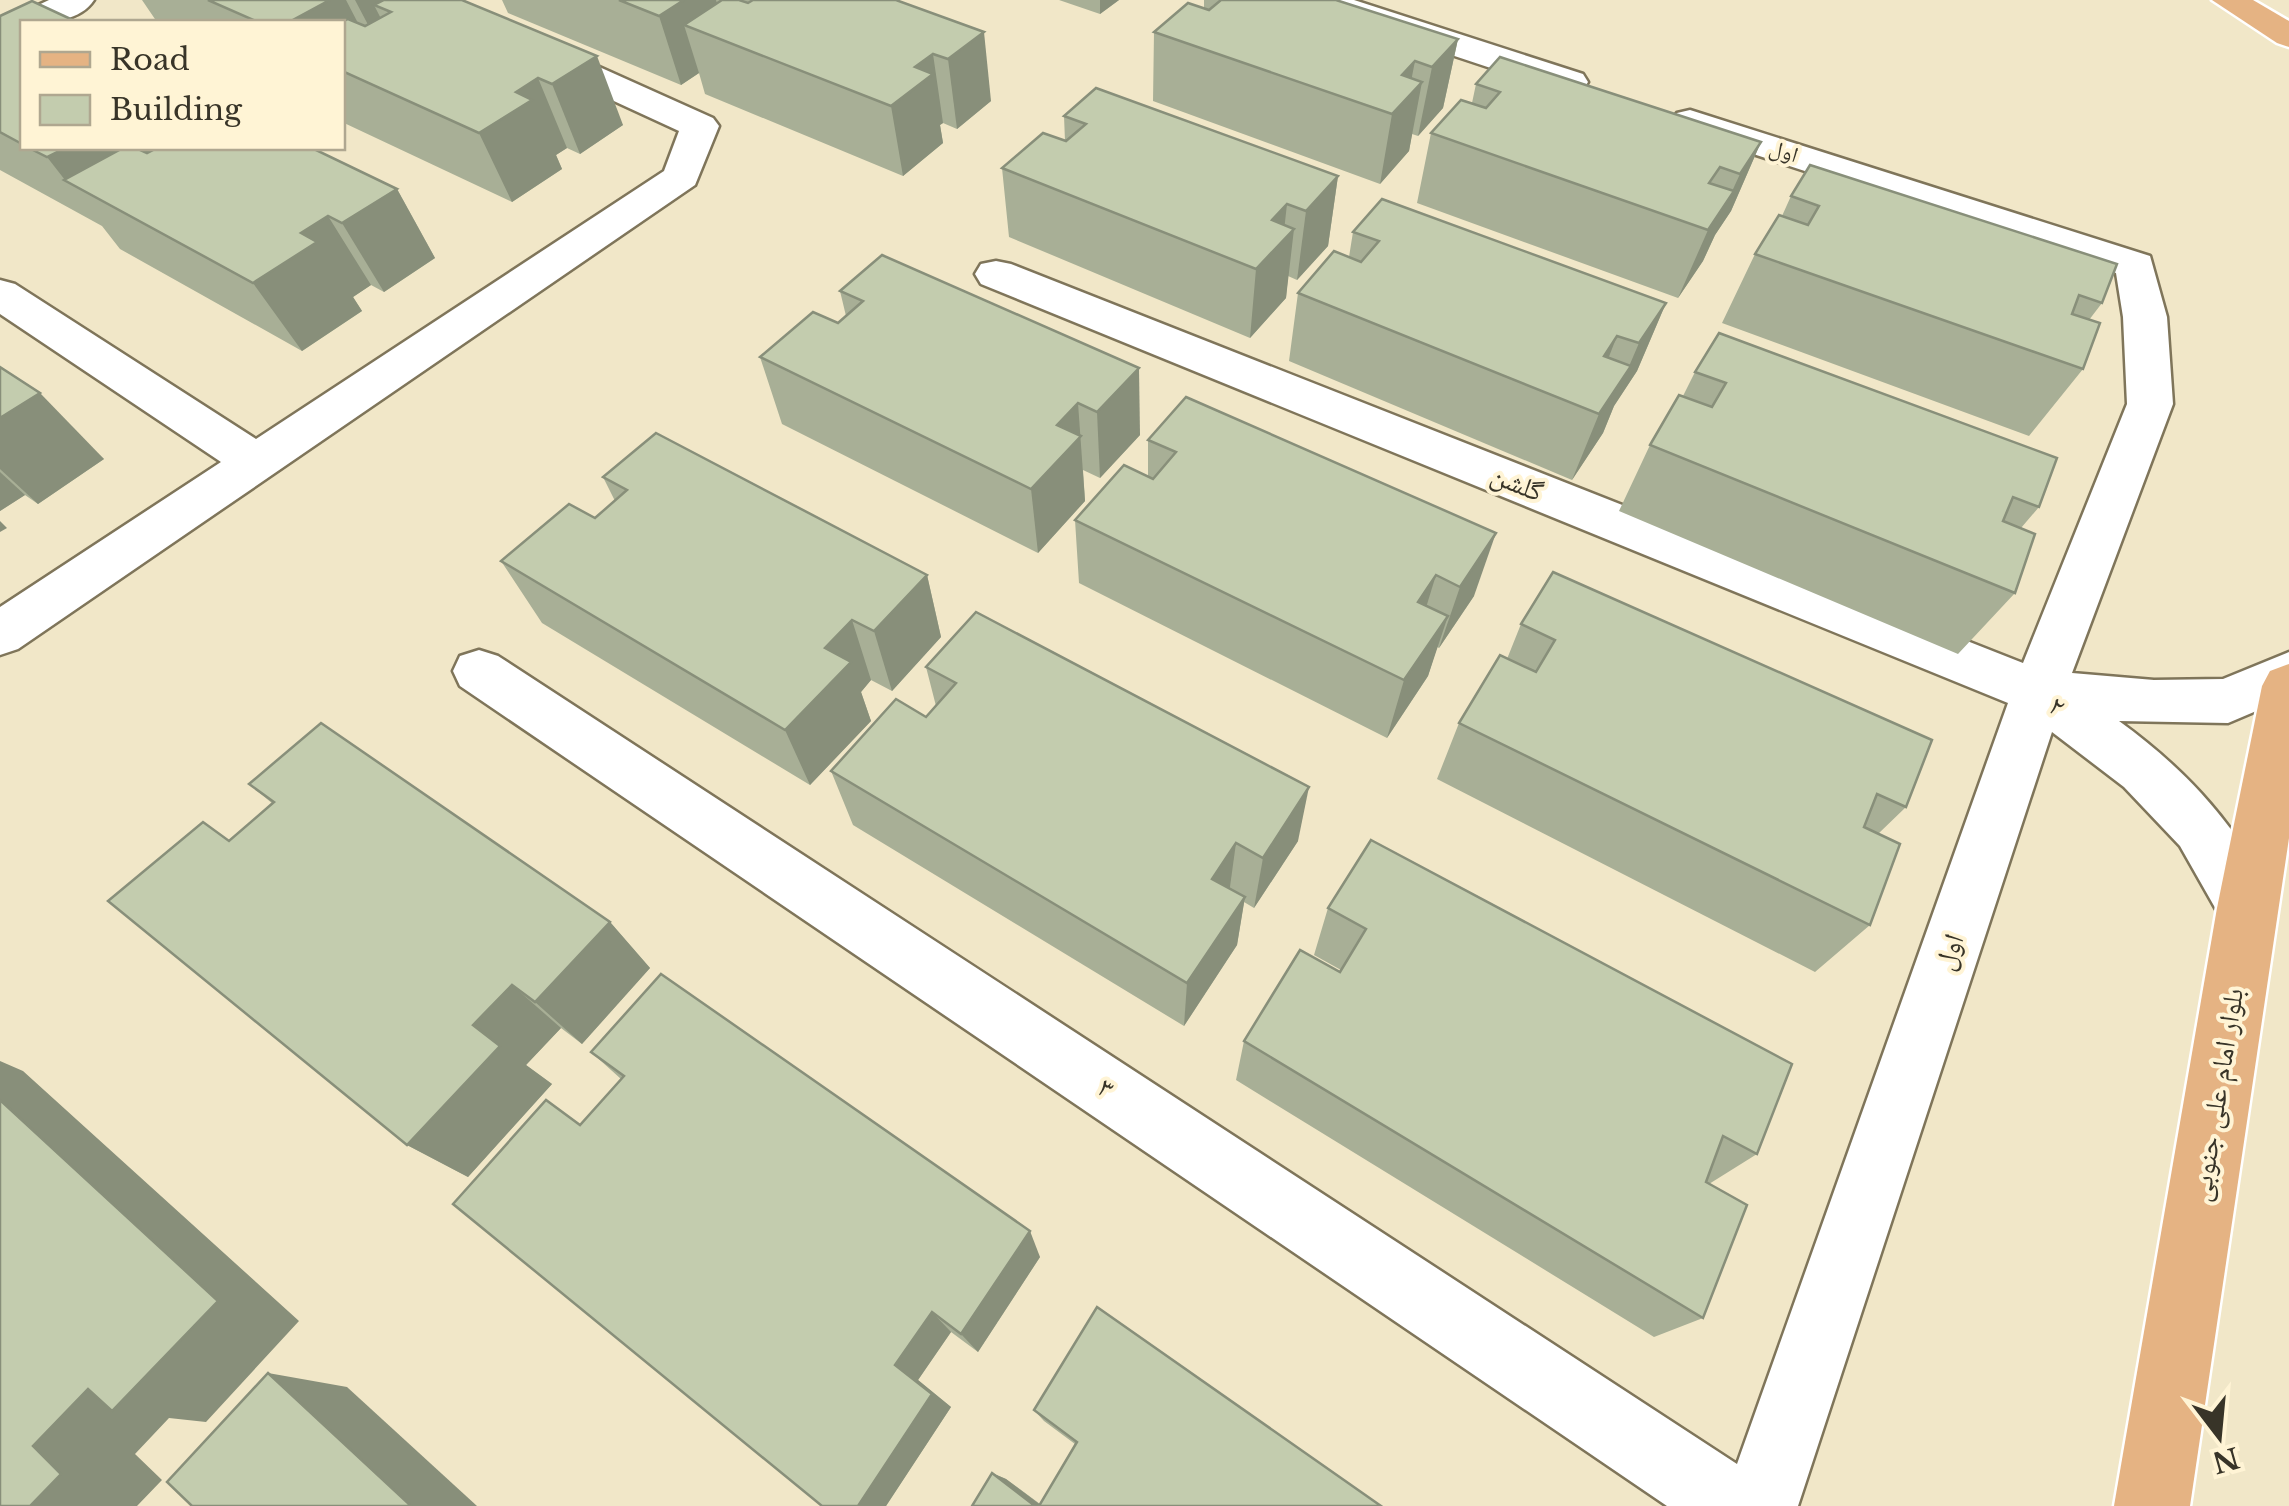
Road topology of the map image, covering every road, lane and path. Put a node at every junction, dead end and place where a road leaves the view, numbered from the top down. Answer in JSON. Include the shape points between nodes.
{"nodes":[{"id":1,"x":77,"y":0,"type":"edge"},
{"id":2,"x":422,"y":0,"type":"edge"},
{"id":3,"x":1319,"y":0,"type":"edge"},
{"id":4,"x":2229,"y":0,"type":"edge"},
{"id":5,"x":34,"y":20,"type":"edge"},
{"id":6,"x":2289,"y":36,"type":"edge"},
{"id":7,"x":1604,"y":92,"type":"edge"},
{"id":8,"x":1660,"y":111,"type":"edge"},
{"id":9,"x":996,"y":274,"type":"dead end"},
{"id":10,"x":0,"y":294,"type":"edge"},
{"id":11,"x":256,"y":462,"type":"junction"},
{"id":12,"x":0,"y":634,"type":"edge"},
{"id":13,"x":479,"y":670,"type":"dead end"},
{"id":14,"x":2289,"y":673,"type":"edge"},
{"id":15,"x":2289,"y":686,"type":"edge"},
{"id":16,"x":2038,"y":692,"type":"junction"},
{"id":17,"x":2247,"y":908,"type":"junction"},
{"id":18,"x":1733,"y":1506,"type":"edge"},
{"id":19,"x":1760,"y":1506,"type":"edge"},
{"id":20,"x":2152,"y":1506,"type":"edge"}],
"edges":[{"from":1,"to":5,"type":"street"},
{"from":2,"to":11,"type":"street","via":[[700,126],[680,177]]},
{"from":3,"to":7,"type":"street"},
{"from":4,"to":6,"type":"main road"},
{"from":8,"to":16,"type":"street","name":"اول","via":[[2135,265],[2150,404]]},
{"from":9,"to":16,"type":"street","name":"گلشن"},
{"from":10,"to":11,"type":"street"},
{"from":11,"to":12,"type":"street"},
{"from":13,"to":18,"type":"street","name":"۳"},
{"from":14,"to":16,"type":"street","name":"۲","via":[[2228,701]]},
{"from":15,"to":17,"type":"main road","name":"بلوار امام علی جنوبی"},
{"from":16,"to":17,"type":"street","name":"۲","via":[[2155,782],[2200,828]]},
{"from":16,"to":19,"type":"street","name":"اول"},
{"from":17,"to":20,"type":"main road","name":"بلوار امام علی جنوبی"}]}
